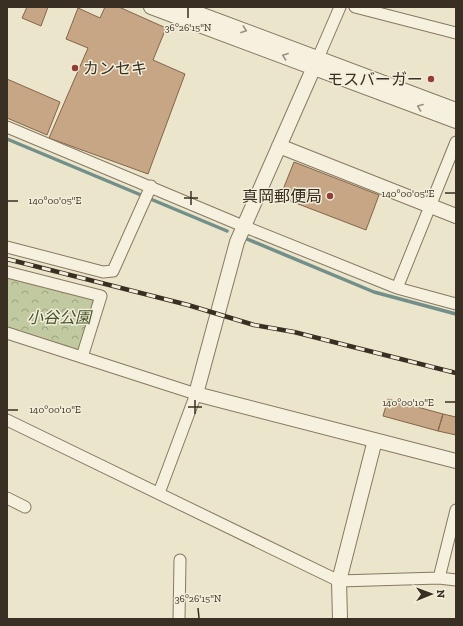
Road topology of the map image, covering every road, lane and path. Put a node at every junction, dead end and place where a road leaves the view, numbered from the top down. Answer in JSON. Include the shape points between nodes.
{"nodes":[{"id":1,"x":151,"y":7,"type":"edge"},
{"id":2,"x":181,"y":7,"type":"edge"},
{"id":3,"x":340,"y":7,"type":"edge"},
{"id":4,"x":356,"y":7,"type":"edge"},
{"id":5,"x":456,"y":33,"type":"edge"},
{"id":6,"x":315,"y":62,"type":"junction"},
{"id":7,"x":456,"y":110,"type":"edge"},
{"id":8,"x":456,"y":121,"type":"edge"},
{"id":9,"x":7,"y":127,"type":"edge"},
{"id":10,"x":456,"y":142,"type":"edge"},
{"id":11,"x":279,"y":146,"type":"junction"},
{"id":12,"x":147,"y":193,"type":"junction"},
{"id":13,"x":430,"y":206,"type":"junction"},
{"id":14,"x":456,"y":216,"type":"edge"},
{"id":15,"x":243,"y":226,"type":"junction"},
{"id":16,"x":7,"y":247,"type":"edge"},
{"id":17,"x":7,"y":272,"type":"edge"},
{"id":18,"x":397,"y":288,"type":"junction"},
{"id":19,"x":456,"y":304,"type":"edge"},
{"id":20,"x":7,"y":333,"type":"edge"},
{"id":21,"x":82,"y":357,"type":"junction"},
{"id":22,"x":196,"y":394,"type":"junction"},
{"id":23,"x":7,"y":420,"type":"edge"},
{"id":24,"x":375,"y":440,"type":"junction"},
{"id":25,"x":456,"y":461,"type":"edge"},
{"id":26,"x":159,"y":493,"type":"junction"},
{"id":27,"x":7,"y":498,"type":"edge"},
{"id":28,"x":25,"y":508,"type":"dead end"},
{"id":29,"x":456,"y":510,"type":"edge"},
{"id":30,"x":180,"y":560,"type":"dead end"},
{"id":31,"x":439,"y":578,"type":"junction"},
{"id":32,"x":456,"y":580,"type":"edge"},
{"id":33,"x":339,"y":581,"type":"junction"},
{"id":34,"x":179,"y":619,"type":"edge"},
{"id":35,"x":340,"y":619,"type":"edge"}],
"edges":[{"from":6,"to":1,"type":"street","one_way":true},
{"from":2,"to":6,"type":"street","one_way":true},
{"from":3,"to":6,"type":"street"},
{"from":4,"to":5,"type":"street"},
{"from":6,"to":7,"type":"street"},
{"from":8,"to":6,"type":"street","one_way":true},
{"from":6,"to":11,"type":"street"},
{"from":9,"to":12,"type":"street"},
{"from":10,"to":13,"type":"street"},
{"from":11,"to":13,"type":"street"},
{"from":11,"to":15,"type":"street"},
{"from":12,"to":15,"type":"street"},
{"from":12,"to":16,"type":"street","via":[[113,271],[103,272]]},
{"from":13,"to":14,"type":"street"},
{"from":13,"to":18,"type":"street"},
{"from":15,"to":18,"type":"street"},
{"from":15,"to":22,"type":"street"},
{"from":17,"to":21,"type":"street","via":[[101,296]]},
{"from":18,"to":19,"type":"street"},
{"from":20,"to":21,"type":"street"},
{"from":21,"to":22,"type":"street"},
{"from":22,"to":24,"type":"street"},
{"from":22,"to":26,"type":"street"},
{"from":23,"to":26,"type":"street"},
{"from":24,"to":25,"type":"street"},
{"from":24,"to":33,"type":"street"},
{"from":26,"to":33,"type":"street"},
{"from":27,"to":28,"type":"street"},
{"from":29,"to":31,"type":"street"},
{"from":30,"to":34,"type":"street"},
{"from":31,"to":32,"type":"street"},
{"from":31,"to":33,"type":"street"},
{"from":33,"to":35,"type":"street"}]}
